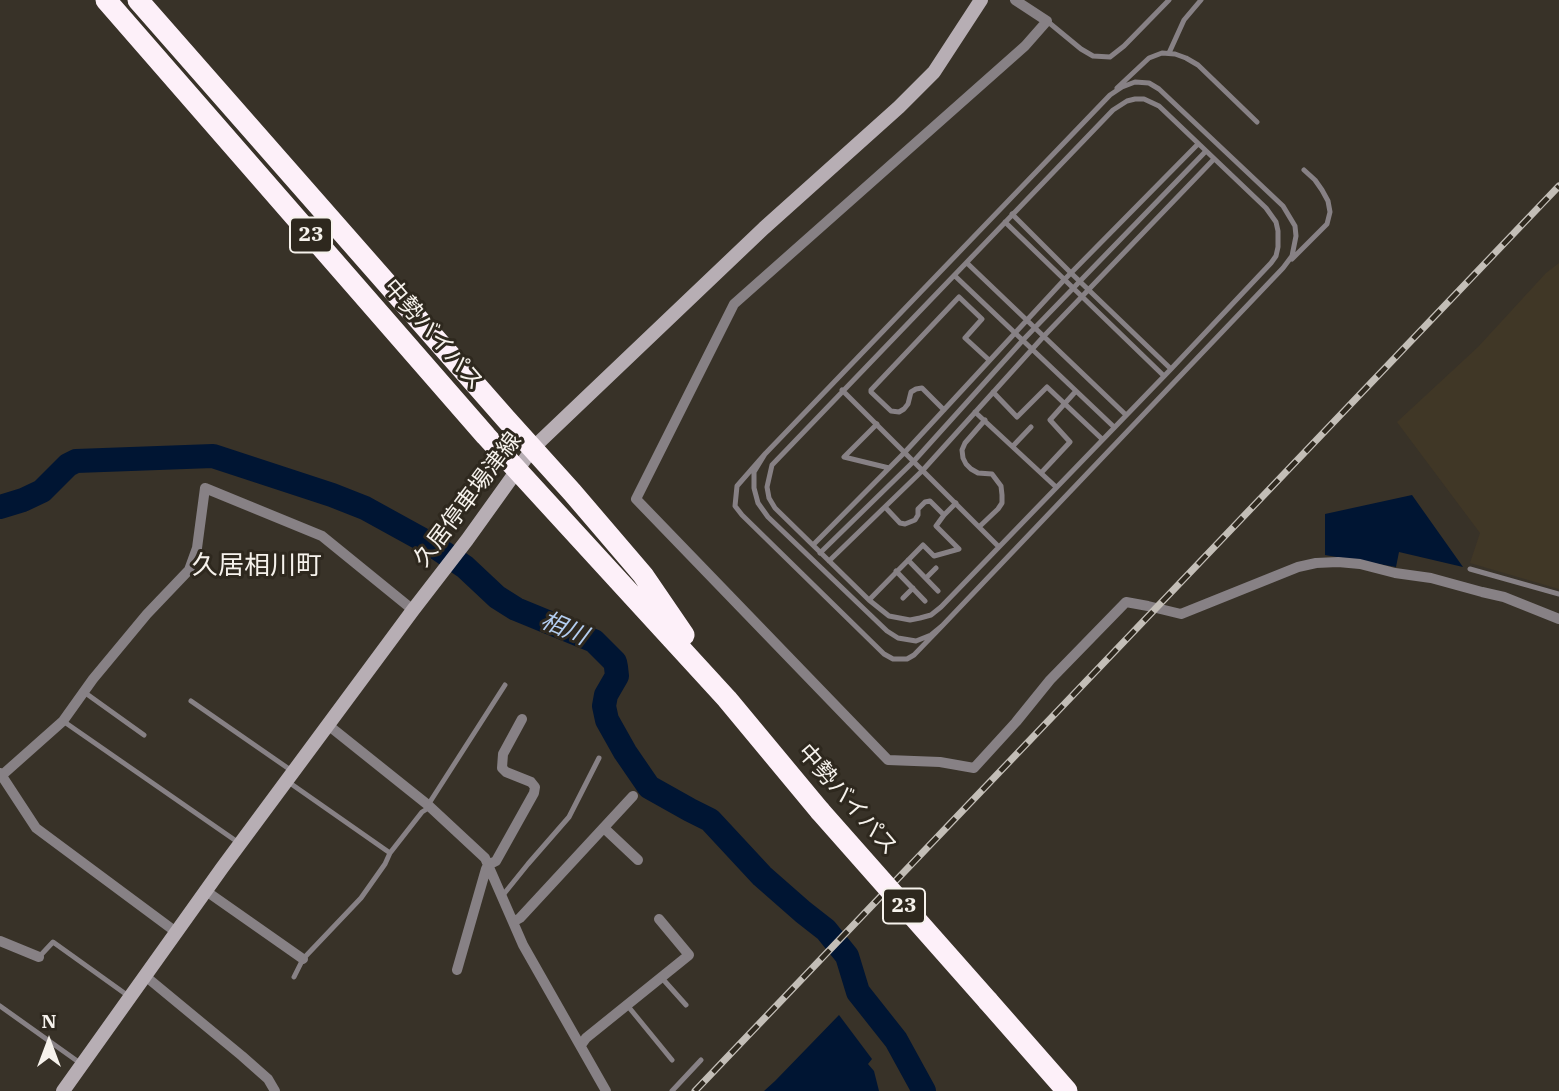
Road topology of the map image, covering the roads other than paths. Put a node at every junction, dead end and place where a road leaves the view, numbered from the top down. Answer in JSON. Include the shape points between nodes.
{"nodes":[{"id":1,"x":106,"y":0,"type":"edge"},
{"id":2,"x":138,"y":0,"type":"edge"},
{"id":3,"x":981,"y":0,"type":"edge"},
{"id":4,"x":1015,"y":0,"type":"edge"},
{"id":5,"x":1169,"y":0,"type":"edge"},
{"id":6,"x":1201,"y":0,"type":"edge"},
{"id":7,"x":1047,"y":21,"type":"junction"},
{"id":8,"x":1169,"y":53,"type":"junction"},
{"id":9,"x":1110,"y":95,"type":"junction"},
{"id":10,"x":1256,"y":122,"type":"dead end"},
{"id":11,"x":1198,"y":144,"type":"junction"},
{"id":12,"x":1206,"y":151,"type":"junction"},
{"id":13,"x":1214,"y":159,"type":"junction"},
{"id":14,"x":1304,"y":170,"type":"dead end"},
{"id":15,"x":1012,"y":214,"type":"junction"},
{"id":16,"x":1005,"y":222,"type":"junction"},
{"id":17,"x":967,"y":263,"type":"junction"},
{"id":18,"x":1283,"y":268,"type":"junction"},
{"id":19,"x":1071,"y":272,"type":"junction"},
{"id":20,"x":955,"y":276,"type":"junction"},
{"id":21,"x":1064,"y":279,"type":"junction"},
{"id":22,"x":1080,"y":281,"type":"junction"},
{"id":23,"x":1074,"y":289,"type":"junction"},
{"id":24,"x":1089,"y":290,"type":"junction"},
{"id":25,"x":1083,"y":297,"type":"junction"},
{"id":26,"x":1026,"y":320,"type":"junction"},
{"id":27,"x":1035,"y":328,"type":"junction"},
{"id":28,"x":1014,"y":331,"type":"junction"},
{"id":29,"x":1044,"y":336,"type":"junction"},
{"id":30,"x":1023,"y":340,"type":"junction"},
{"id":31,"x":1032,"y":348,"type":"junction"},
{"id":32,"x":989,"y":360,"type":"junction"},
{"id":33,"x":1171,"y":369,"type":"junction"},
{"id":34,"x":1164,"y":376,"type":"junction"},
{"id":35,"x":842,"y":390,"type":"junction"},
{"id":36,"x":1076,"y":391,"type":"junction"},
{"id":37,"x":993,"y":392,"type":"junction"},
{"id":38,"x":1065,"y":404,"type":"junction"},
{"id":39,"x":944,"y":410,"type":"junction"},
{"id":40,"x":975,"y":412,"type":"junction"},
{"id":41,"x":1126,"y":415,"type":"junction"},
{"id":42,"x":985,"y":420,"type":"junction"},
{"id":43,"x":877,"y":424,"type":"junction"},
{"id":44,"x":1031,"y":427,"type":"dead end"},
{"id":45,"x":1114,"y":427,"type":"junction"},
{"id":46,"x":1102,"y":439,"type":"junction"},
{"id":47,"x":1013,"y":446,"type":"junction"},
{"id":48,"x":533,"y":448,"type":"junction"},
{"id":49,"x":905,"y":452,"type":"junction"},
{"id":50,"x":765,"y":454,"type":"junction"},
{"id":51,"x":914,"y":461,"type":"junction"},
{"id":52,"x":889,"y":468,"type":"junction"},
{"id":53,"x":517,"y":470,"type":"junction"},
{"id":54,"x":923,"y":470,"type":"junction"},
{"id":55,"x":1041,"y":473,"type":"junction"},
{"id":56,"x":1056,"y":487,"type":"junction"},
{"id":57,"x":956,"y":503,"type":"junction"},
{"id":58,"x":885,"y":507,"type":"junction"},
{"id":59,"x":944,"y":515,"type":"junction"},
{"id":60,"x":979,"y":527,"type":"junction"},
{"id":61,"x":813,"y":545,"type":"junction"},
{"id":62,"x":999,"y":546,"type":"junction"},
{"id":63,"x":821,"y":553,"type":"junction"},
{"id":64,"x":908,"y":560,"type":"junction"},
{"id":65,"x":829,"y":561,"type":"junction"},
{"id":66,"x":936,"y":568,"type":"dead end"},
{"id":67,"x":1470,"y":569,"type":"dead end"},
{"id":68,"x":896,"y":571,"type":"junction"},
{"id":69,"x":926,"y":579,"type":"junction"},
{"id":70,"x":913,"y":588,"type":"junction"},
{"id":71,"x":938,"y":591,"type":"dead end"},
{"id":72,"x":1559,"y":594,"type":"edge"},
{"id":73,"x":903,"y":598,"type":"dead end"},
{"id":74,"x":869,"y":600,"type":"junction"},
{"id":75,"x":925,"y":601,"type":"dead end"},
{"id":76,"x":413,"y":610,"type":"junction"},
{"id":77,"x":1559,"y":619,"type":"edge"},
{"id":78,"x":942,"y":626,"type":"junction"},
{"id":79,"x":505,"y":685,"type":"dead end"},
{"id":80,"x":84,"y":692,"type":"junction"},
{"id":81,"x":727,"y":699,"type":"junction"},
{"id":82,"x":191,"y":701,"type":"dead end"},
{"id":83,"x":522,"y":719,"type":"dead end"},
{"id":84,"x":63,"y":721,"type":"junction"},
{"id":85,"x":328,"y":725,"type":"junction"},
{"id":86,"x":144,"y":735,"type":"dead end"},
{"id":87,"x":599,"y":758,"type":"dead end"},
{"id":88,"x":0,"y":775,"type":"edge"},
{"id":89,"x":290,"y":776,"type":"junction"},
{"id":90,"x":633,"y":796,"type":"dead end"},
{"id":91,"x":429,"y":806,"type":"junction"},
{"id":92,"x":604,"y":828,"type":"junction"},
{"id":93,"x":240,"y":844,"type":"junction"},
{"id":94,"x":390,"y":853,"type":"junction"},
{"id":95,"x":638,"y":860,"type":"dead end"},
{"id":96,"x":488,"y":865,"type":"junction"},
{"id":97,"x":206,"y":891,"type":"junction"},
{"id":98,"x":502,"y":896,"type":"junction"},
{"id":99,"x":659,"y":919,"type":"dead end"},
{"id":100,"x":513,"y":922,"type":"junction"},
{"id":101,"x":176,"y":932,"type":"junction"},
{"id":102,"x":0,"y":941,"type":"edge"},
{"id":103,"x":39,"y":957,"type":"joint"},
{"id":104,"x":303,"y":960,"type":"junction"},
{"id":105,"x":457,"y":970,"type":"dead end"},
{"id":106,"x":144,"y":975,"type":"junction"},
{"id":107,"x":293,"y":976,"type":"dead end"},
{"id":108,"x":661,"y":977,"type":"junction"},
{"id":109,"x":129,"y":997,"type":"junction"},
{"id":110,"x":686,"y":1004,"type":"dead end"},
{"id":111,"x":627,"y":1005,"type":"junction"},
{"id":112,"x":0,"y":1006,"type":"edge"},
{"id":113,"x":581,"y":1045,"type":"junction"},
{"id":114,"x":672,"y":1059,"type":"dead end"},
{"id":115,"x":701,"y":1059,"type":"dead end"},
{"id":116,"x":81,"y":1064,"type":"junction"},
{"id":117,"x":62,"y":1091,"type":"edge"},
{"id":118,"x":275,"y":1091,"type":"edge"},
{"id":119,"x":606,"y":1091,"type":"edge"},
{"id":120,"x":672,"y":1091,"type":"edge"},
{"id":121,"x":1067,"y":1091,"type":"edge"}],
"edges":[{"from":1,"to":53,"type":"highway","name":"中勢バイパス","number":"23"},
{"from":2,"to":48,"type":"highway","name":"中勢バイパス","number":"23"},
{"from":3,"to":48,"type":"main road","name":"久居停車場津線","via":[[934,72],[899,107],[754,237]]},
{"from":4,"to":7,"type":"street"},
{"from":5,"to":7,"type":"lane","via":[[1110,57],[1093,56]]},
{"from":6,"to":8,"type":"lane","via":[[1184,20]]},
{"from":7,"to":77,"type":"street","via":[[1025,46],[734,304],[636,499],[888,760],[974,768],[1126,602],[1181,614],[1298,567],[1338,562],[1431,578],[1504,597]]},
{"from":8,"to":9,"type":"lane","via":[[1149,58]]},
{"from":8,"to":10,"type":"lane","via":[[1198,65]]},
{"from":9,"to":18,"type":"lane","via":[[1135,82],[1159,89],[1283,206],[1296,236],[1292,256]]},
{"from":9,"to":50,"type":"lane"},
{"from":11,"to":12,"type":"lane"},
{"from":11,"to":15,"type":"lane","via":[[1159,106],[1144,99],[1127,101]]},
{"from":11,"to":19,"type":"lane"},
{"from":12,"to":13,"type":"lane"},
{"from":12,"to":22,"type":"lane"},
{"from":13,"to":24,"type":"lane"},
{"from":13,"to":33,"type":"lane","via":[[1272,215],[1278,247],[1271,263]]},
{"from":14,"to":18,"type":"lane","via":[[1322,190],[1330,212],[1327,224]]},
{"from":15,"to":16,"type":"lane"},
{"from":15,"to":19,"type":"lane"},
{"from":16,"to":17,"type":"lane"},
{"from":16,"to":21,"type":"lane"},
{"from":17,"to":20,"type":"lane"},
{"from":17,"to":26,"type":"lane"},
{"from":18,"to":78,"type":"lane"},
{"from":19,"to":21,"type":"lane"},
{"from":19,"to":22,"type":"lane"},
{"from":20,"to":28,"type":"lane"},
{"from":20,"to":35,"type":"lane"},
{"from":21,"to":23,"type":"lane"},
{"from":21,"to":26,"type":"lane"},
{"from":22,"to":23,"type":"lane"},
{"from":22,"to":24,"type":"lane"},
{"from":23,"to":25,"type":"lane"},
{"from":23,"to":27,"type":"lane"},
{"from":24,"to":25,"type":"lane"},
{"from":24,"to":33,"type":"lane"},
{"from":25,"to":29,"type":"lane"},
{"from":25,"to":34,"type":"lane"},
{"from":26,"to":27,"type":"lane"},
{"from":26,"to":28,"type":"lane"},
{"from":27,"to":29,"type":"lane"},
{"from":27,"to":30,"type":"lane"},
{"from":28,"to":30,"type":"lane"},
{"from":28,"to":32,"type":"lane"},
{"from":29,"to":31,"type":"lane"},
{"from":29,"to":41,"type":"lane"},
{"from":30,"to":31,"type":"lane"},
{"from":30,"to":51,"type":"lane"},
{"from":31,"to":36,"type":"lane"},
{"from":31,"to":37,"type":"lane"},
{"from":32,"to":39,"type":"lane"},
{"from":32,"to":39,"type":"lane","via":[[965,338],[982,319],[959,297],[871,390],[891,411],[899,412],[908,404],[911,392],[922,388]]},
{"from":33,"to":34,"type":"lane"},
{"from":34,"to":41,"type":"lane"},
{"from":35,"to":43,"type":"lane"},
{"from":35,"to":61,"type":"lane","via":[[772,465],[768,476],[769,498],[775,508]]},
{"from":36,"to":38,"type":"lane"},
{"from":36,"to":45,"type":"lane"},
{"from":37,"to":38,"type":"lane","via":[[1017,417],[1047,387]]},
{"from":37,"to":40,"type":"lane"},
{"from":38,"to":46,"type":"lane"},
{"from":38,"to":55,"type":"lane","via":[[1049,420],[1070,442]]},
{"from":39,"to":49,"type":"lane"},
{"from":40,"to":42,"type":"lane"},
{"from":40,"to":54,"type":"lane"},
{"from":41,"to":45,"type":"lane"},
{"from":42,"to":47,"type":"lane"},
{"from":42,"to":60,"type":"lane","via":[[965,443],[963,458],[978,473],[992,474],[1001,486],[1002,503]]},
{"from":43,"to":49,"type":"lane"},
{"from":43,"to":52,"type":"lane","via":[[844,457]]},
{"from":44,"to":47,"type":"lane"},
{"from":45,"to":46,"type":"lane"},
{"from":46,"to":56,"type":"lane"},
{"from":47,"to":55,"type":"lane"},
{"from":48,"to":53,"type":"main road","name":"久居停車場津線"},
{"from":48,"to":81,"type":"highway","name":"中勢バイパス","number":"23","via":[[643,575]]},
{"from":49,"to":51,"type":"lane"},
{"from":49,"to":52,"type":"lane"},
{"from":50,"to":78,"type":"lane","via":[[754,472],[754,488],[758,503],[778,527],[898,638],[916,641]]},
{"from":50,"to":78,"type":"lane","via":[[737,486],[735,506],[873,645],[893,659],[907,659]]},
{"from":51,"to":54,"type":"lane"},
{"from":51,"to":63,"type":"lane"},
{"from":52,"to":61,"type":"lane"},
{"from":53,"to":76,"type":"main road","name":"久居停車場津線"},
{"from":53,"to":81,"type":"highway","name":"中勢バイパス","number":"23"},
{"from":54,"to":57,"type":"lane"},
{"from":54,"to":58,"type":"lane"},
{"from":55,"to":56,"type":"lane"},
{"from":56,"to":62,"type":"lane"},
{"from":57,"to":59,"type":"lane"},
{"from":57,"to":60,"type":"lane"},
{"from":58,"to":59,"type":"lane","via":[[905,524],[915,520],[925,502],[930,501]]},
{"from":58,"to":65,"type":"lane"},
{"from":59,"to":64,"type":"lane","via":[[936,526],[959,549],[934,556],[923,545]]},
{"from":60,"to":62,"type":"lane"},
{"from":61,"to":63,"type":"lane"},
{"from":62,"to":74,"type":"lane","via":[[931,615],[899,619]]},
{"from":63,"to":65,"type":"lane"},
{"from":64,"to":68,"type":"lane"},
{"from":64,"to":69,"type":"lane"},
{"from":65,"to":74,"type":"lane"},
{"from":66,"to":69,"type":"lane"},
{"from":67,"to":72,"type":"lane"},
{"from":68,"to":70,"type":"lane"},
{"from":68,"to":74,"type":"lane"},
{"from":69,"to":71,"type":"lane"},
{"from":70,"to":73,"type":"lane"},
{"from":70,"to":75,"type":"lane"},
{"from":76,"to":80,"type":"street","via":[[322,536],[205,488],[197,548],[189,570]]},
{"from":76,"to":85,"type":"main road","name":"久居停車場津線"},
{"from":79,"to":91,"type":"lane"},
{"from":80,"to":84,"type":"street"},
{"from":80,"to":86,"type":"lane"},
{"from":81,"to":121,"type":"highway","name":"中勢バイパス","number":"23","bridge":true},
{"from":82,"to":89,"type":"lane"},
{"from":83,"to":96,"type":"street","via":[[503,754],[502,768],[531,782],[534,793],[496,861]]},
{"from":84,"to":88,"type":"street"},
{"from":84,"to":93,"type":"lane"},
{"from":85,"to":89,"type":"main road","name":"久居停車場津線"},
{"from":85,"to":91,"type":"street"},
{"from":87,"to":98,"type":"lane","via":[[569,817]]},
{"from":88,"to":101,"type":"street","via":[[36,828]]},
{"from":89,"to":93,"type":"main road","name":"久居停車場津線"},
{"from":89,"to":94,"type":"lane"},
{"from":90,"to":92,"type":"street"},
{"from":91,"to":94,"type":"lane"},
{"from":91,"to":96,"type":"street"},
{"from":92,"to":95,"type":"street"},
{"from":92,"to":100,"type":"street"},
{"from":93,"to":97,"type":"main road","name":"久居停車場津線"},
{"from":94,"to":104,"type":"lane","via":[[362,898]]},
{"from":96,"to":98,"type":"street"},
{"from":96,"to":105,"type":"street"},
{"from":97,"to":101,"type":"main road","name":"久居停車場津線"},
{"from":97,"to":104,"type":"street"},
{"from":98,"to":100,"type":"street"},
{"from":99,"to":108,"type":"street","via":[[689,955]]},
{"from":100,"to":113,"type":"street"},
{"from":101,"to":106,"type":"main road","name":"久居停車場津線"},
{"from":102,"to":103,"type":"street"},
{"from":103,"to":109,"type":"lane","via":[[52,942]]},
{"from":104,"to":107,"type":"lane"},
{"from":106,"to":109,"type":"main road","name":"久居停車場津線"},
{"from":106,"to":118,"type":"street","via":[[268,1079]]},
{"from":108,"to":110,"type":"lane"},
{"from":108,"to":111,"type":"street"},
{"from":109,"to":116,"type":"main road","name":"久居停車場津線"},
{"from":111,"to":113,"type":"street"},
{"from":111,"to":114,"type":"lane"},
{"from":112,"to":116,"type":"lane"},
{"from":113,"to":119,"type":"street"},
{"from":115,"to":120,"type":"lane"},
{"from":116,"to":117,"type":"main road","name":"久居停車場津線"}]}
